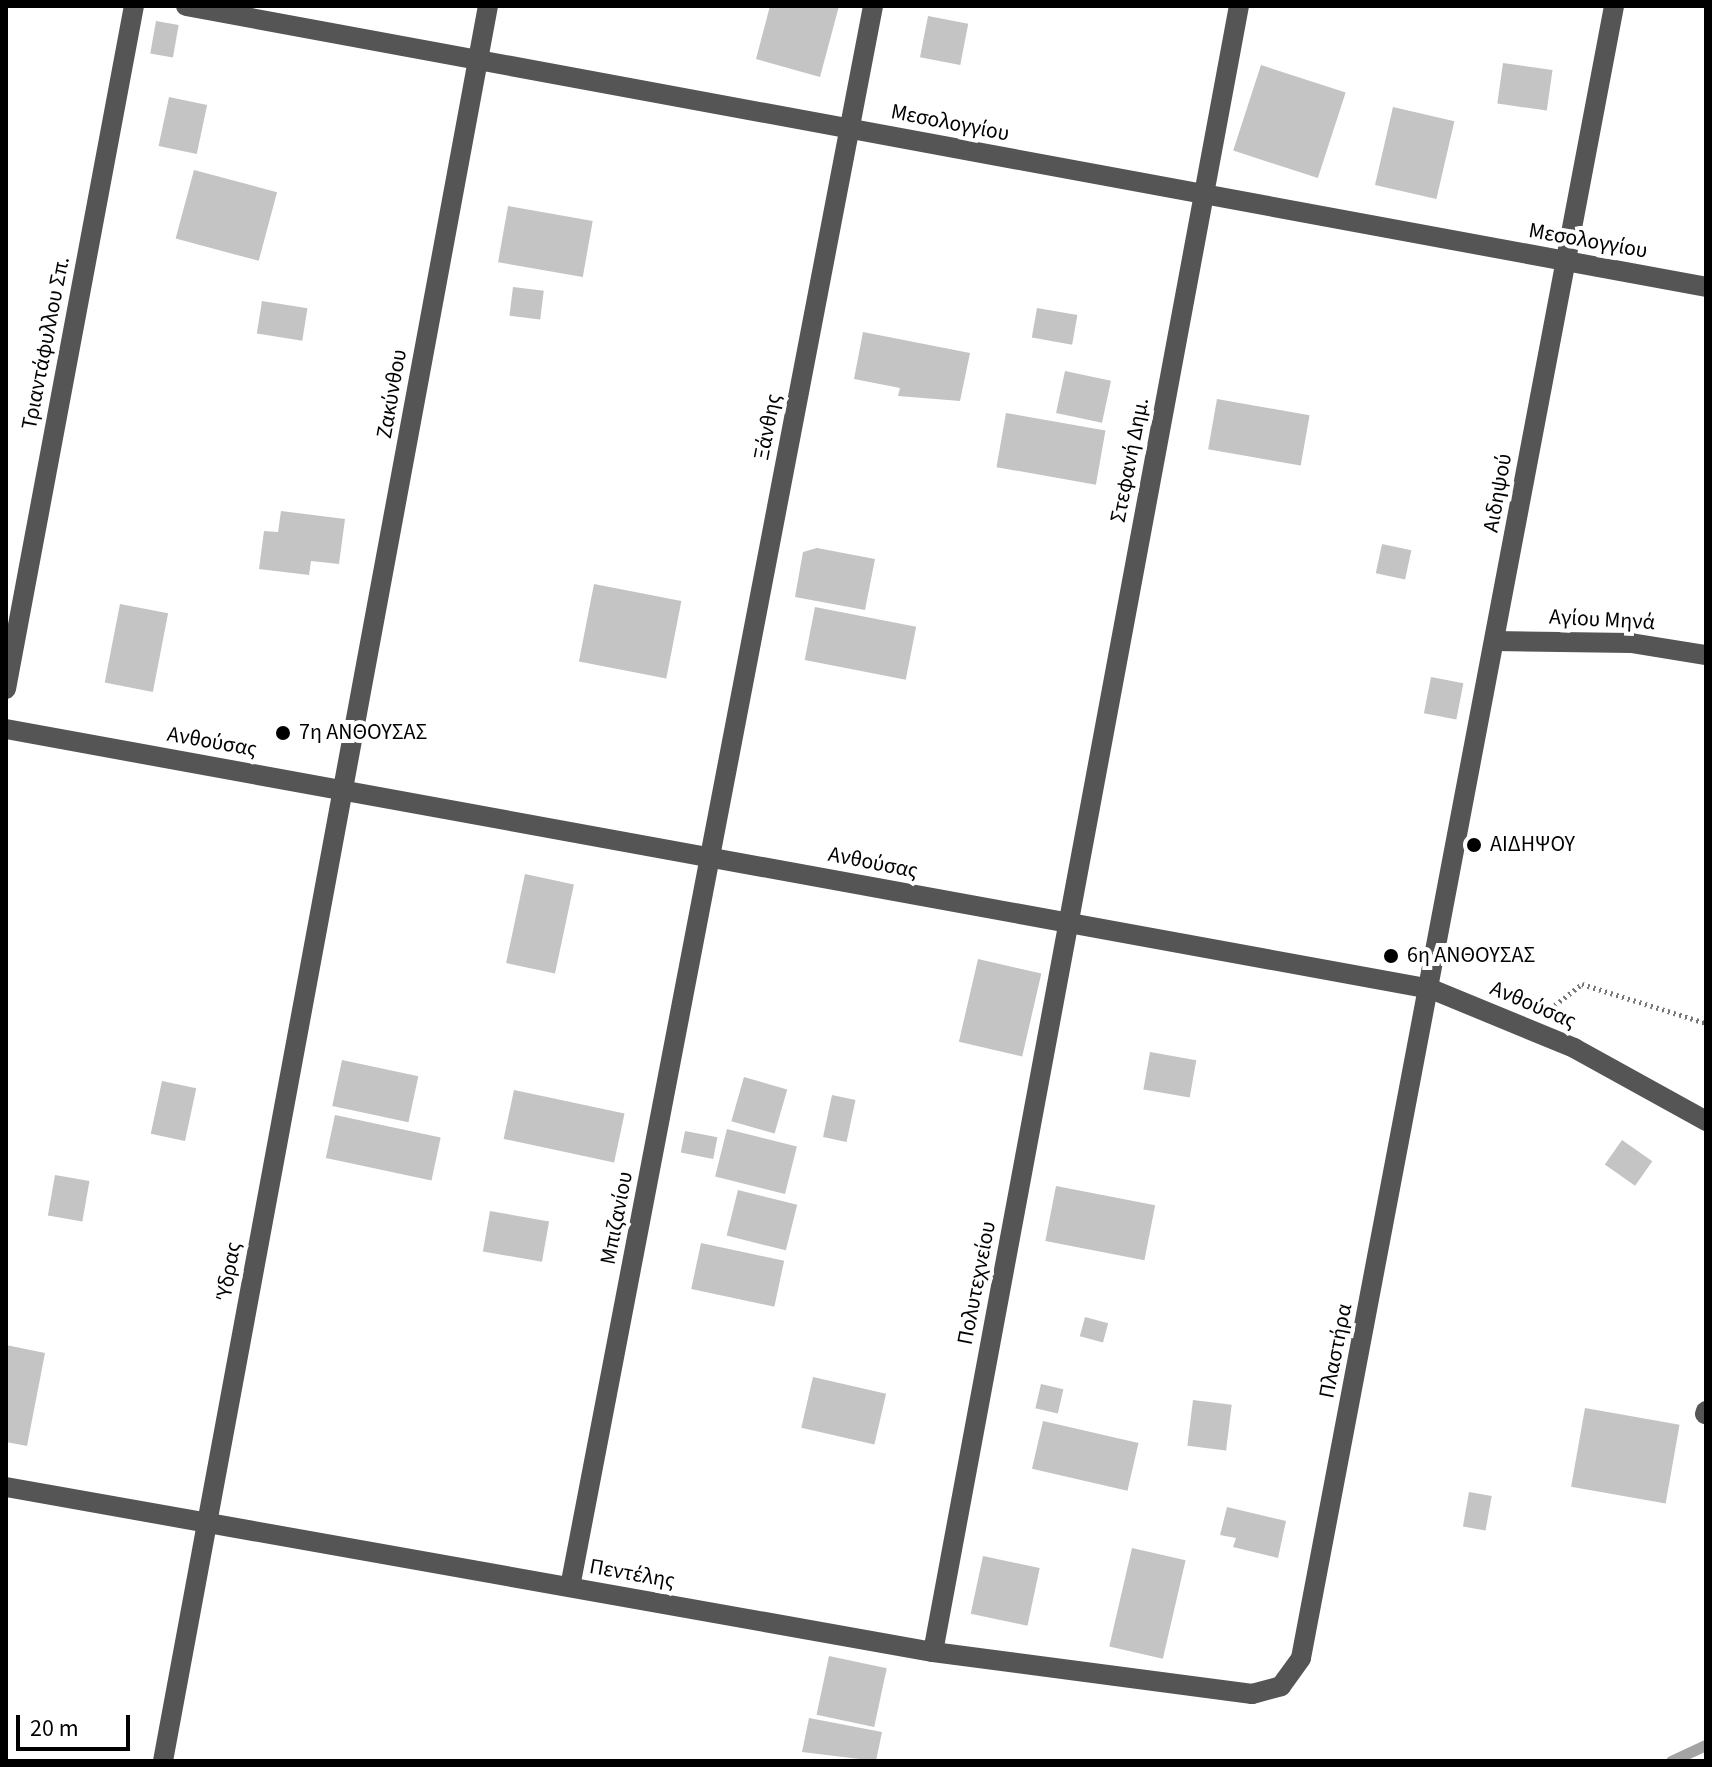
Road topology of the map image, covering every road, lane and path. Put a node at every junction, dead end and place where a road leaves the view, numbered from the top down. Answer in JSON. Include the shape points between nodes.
{"nodes":[{"id":1,"x":134,"y":6,"type":"edge"},
{"id":2,"x":186,"y":6,"type":"edge"},
{"id":3,"x":488,"y":6,"type":"edge"},
{"id":4,"x":873,"y":6,"type":"edge"},
{"id":5,"x":1239,"y":6,"type":"edge"},
{"id":6,"x":1614,"y":6,"type":"edge"},
{"id":7,"x":478,"y":60,"type":"junction"},
{"id":8,"x":849,"y":128,"type":"junction"},
{"id":9,"x":1204,"y":194,"type":"junction"},
{"id":10,"x":1565,"y":261,"type":"junction"},
{"id":11,"x":1706,"y":287,"type":"edge"},
{"id":12,"x":1495,"y":641,"type":"junction"},
{"id":13,"x":1706,"y":655,"type":"edge"},
{"id":14,"x":6,"y":689,"type":"edge"},
{"id":15,"x":6,"y":729,"type":"edge"},
{"id":16,"x":343,"y":790,"type":"junction"},
{"id":17,"x":712,"y":857,"type":"junction"},
{"id":18,"x":1068,"y":923,"type":"junction"},
{"id":19,"x":1431,"y":989,"type":"junction"},
{"id":20,"x":1706,"y":1023,"type":"edge"},
{"id":21,"x":1526,"y":1027,"type":"junction"},
{"id":22,"x":1706,"y":1121,"type":"edge"},
{"id":23,"x":6,"y":1487,"type":"edge"},
{"id":24,"x":207,"y":1523,"type":"junction"},
{"id":25,"x":570,"y":1587,"type":"junction"},
{"id":26,"x":933,"y":1652,"type":"junction"},
{"id":27,"x":1252,"y":1694,"type":"joint"},
{"id":28,"x":163,"y":1761,"type":"edge"}],
"edges":[{"from":1,"to":14,"type":"street","name":"Τριαντάφυλλου Σπ."},
{"from":2,"to":7,"type":"street","name":"Μεσολογγίου"},
{"from":3,"to":7,"type":"street","name":"Ζακύνθου"},
{"from":4,"to":8,"type":"street","name":"Ξάνθης"},
{"from":5,"to":9,"type":"street","name":"Στεφανή Δημ."},
{"from":6,"to":10,"type":"street","name":"Αιδηψού"},
{"from":7,"to":8,"type":"street","name":"Μεσολογγίου"},
{"from":7,"to":16,"type":"street","name":"Ζακύνθου"},
{"from":8,"to":9,"type":"street","name":"Μεσολογγίου"},
{"from":8,"to":17,"type":"street","name":"Ξάνθης"},
{"from":9,"to":10,"type":"street","name":"Μεσολογγίου"},
{"from":9,"to":18,"type":"street","name":"Στεφανή Δημ."},
{"from":10,"to":11,"type":"street","name":"Μεσολογγίου"},
{"from":10,"to":12,"type":"street","name":"Αιδηψού"},
{"from":12,"to":13,"type":"street","name":"Αγίου Μηνά","via":[[1631,643]]},
{"from":12,"to":19,"type":"street","name":"Αιδηψού"},
{"from":15,"to":16,"type":"street","name":"Ανθούσας"},
{"from":16,"to":17,"type":"street","name":"Ανθούσας"},
{"from":16,"to":24,"type":"street","name":"Ύδρας"},
{"from":17,"to":18,"type":"street","name":"Ανθούσας"},
{"from":17,"to":25,"type":"street","name":"Μπιζανίου"},
{"from":18,"to":19,"type":"street","name":"Ανθούσας"},
{"from":18,"to":26,"type":"street","name":"Πολυτεχνείου"},
{"from":19,"to":21,"type":"street","name":"Ανθούσας"},
{"from":19,"to":27,"type":"street","name":"Πλαστήρα","via":[[1301,1658],[1281,1686]]},
{"from":20,"to":21,"type":"path","via":[[1582,984]]},
{"from":21,"to":22,"type":"street","name":"Ανθούσας"},
{"from":23,"to":24,"type":"street","name":"Πεντέλης"},
{"from":24,"to":25,"type":"street","name":"Πεντέλης"},
{"from":24,"to":28,"type":"street","name":"Ύδρας"},
{"from":25,"to":26,"type":"street","name":"Πεντέλης"},
{"from":26,"to":27,"type":"street","name":"Πεντέλης"}]}
